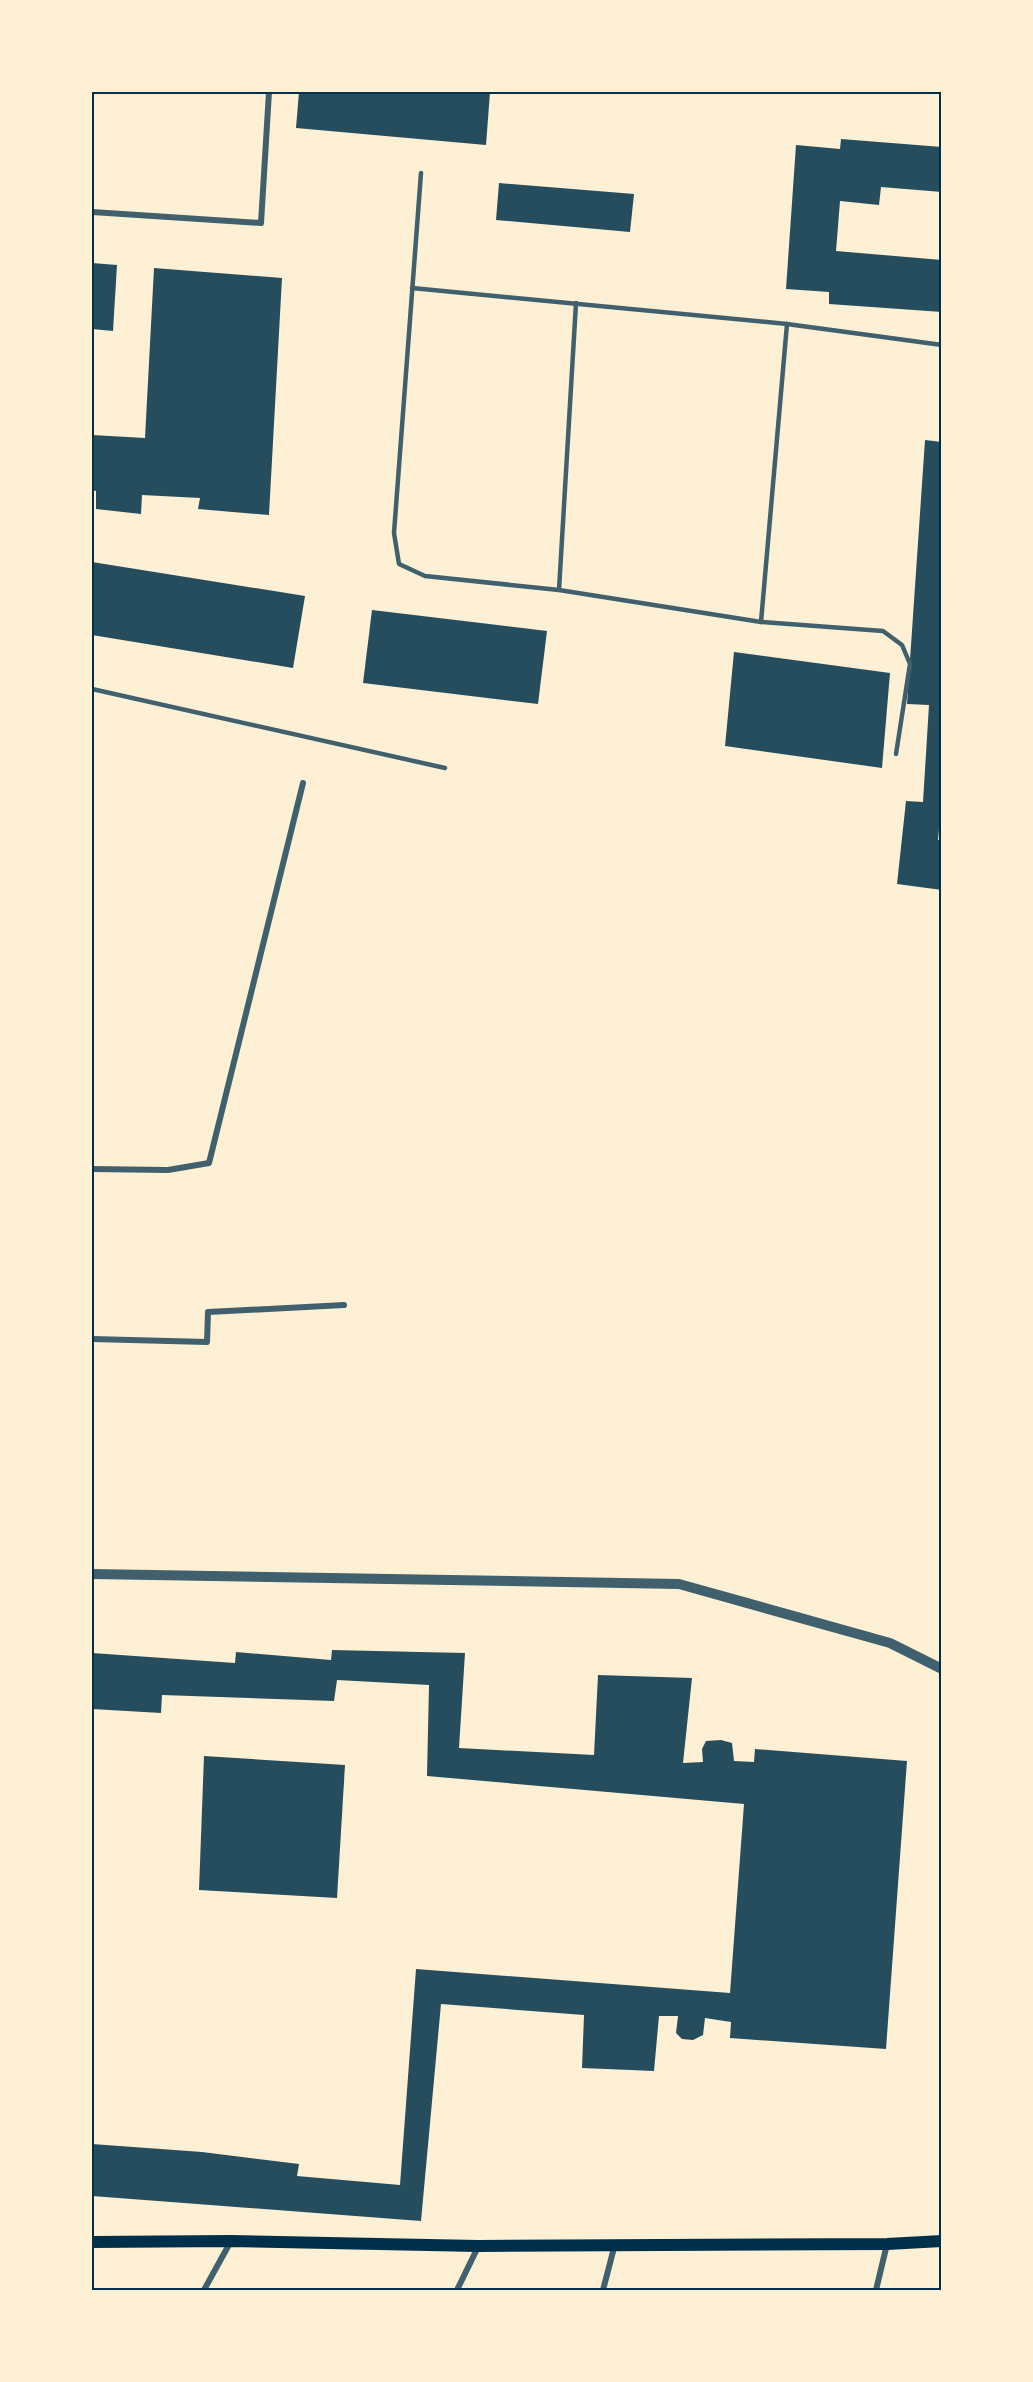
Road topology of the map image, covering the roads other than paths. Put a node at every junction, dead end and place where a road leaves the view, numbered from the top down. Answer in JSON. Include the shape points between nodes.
{"nodes":[{"id":1,"x":270,"y":92,"type":"edge"},
{"id":2,"x":421,"y":173,"type":"dead end"},
{"id":3,"x":92,"y":212,"type":"edge"},
{"id":4,"x":412,"y":288,"type":"junction"},
{"id":5,"x":576,"y":303,"type":"junction"},
{"id":6,"x":787,"y":324,"type":"junction"},
{"id":7,"x":942,"y":345,"type":"edge"},
{"id":8,"x":559,"y":590,"type":"junction"},
{"id":9,"x":761,"y":622,"type":"junction"},
{"id":10,"x":92,"y":689,"type":"edge"},
{"id":11,"x":896,"y":754,"type":"dead end"},
{"id":12,"x":445,"y":768,"type":"dead end"},
{"id":13,"x":303,"y":783,"type":"dead end"},
{"id":14,"x":92,"y":1169,"type":"edge"},
{"id":15,"x":344,"y":1305,"type":"dead end"},
{"id":16,"x":92,"y":1339,"type":"edge"},
{"id":17,"x":92,"y":1574,"type":"edge"},
{"id":18,"x":942,"y":1669,"type":"edge"},
{"id":19,"x":231,"y":2241,"type":"junction"},
{"id":20,"x":942,"y":2241,"type":"edge"},
{"id":21,"x":92,"y":2242,"type":"edge"},
{"id":22,"x":616,"y":2244,"type":"junction"},
{"id":23,"x":887,"y":2244,"type":"junction"},
{"id":24,"x":478,"y":2246,"type":"junction"},
{"id":25,"x":204,"y":2290,"type":"edge"},
{"id":26,"x":457,"y":2290,"type":"edge"},
{"id":27,"x":603,"y":2290,"type":"edge"},
{"id":28,"x":876,"y":2290,"type":"edge"}],
"edges":[{"from":1,"to":3,"type":"street","via":[[261,223]]},
{"from":2,"to":4,"type":"lane"},
{"from":4,"to":5,"type":"lane"},
{"from":4,"to":8,"type":"lane","via":[[394,533],[399,564],[425,576]]},
{"from":5,"to":6,"type":"lane"},
{"from":5,"to":8,"type":"lane"},
{"from":6,"to":7,"type":"lane"},
{"from":6,"to":9,"type":"lane"},
{"from":8,"to":9,"type":"lane"},
{"from":9,"to":11,"type":"lane","via":[[883,632],[902,645],[910,664]]},
{"from":10,"to":12,"type":"lane"},
{"from":13,"to":14,"type":"street","via":[[209,1163],[168,1170]]},
{"from":15,"to":16,"type":"street","via":[[208,1312],[207,1342]]},
{"from":17,"to":18,"type":"street","via":[[679,1584],[890,1643]]},
{"from":19,"to":21,"type":"main road"},
{"from":19,"to":24,"type":"main road"},
{"from":19,"to":25,"type":"street"},
{"from":20,"to":23,"type":"main road"},
{"from":22,"to":23,"type":"main road"},
{"from":22,"to":24,"type":"main road"},
{"from":22,"to":27,"type":"street"},
{"from":23,"to":28,"type":"street"},
{"from":24,"to":26,"type":"street"}]}
